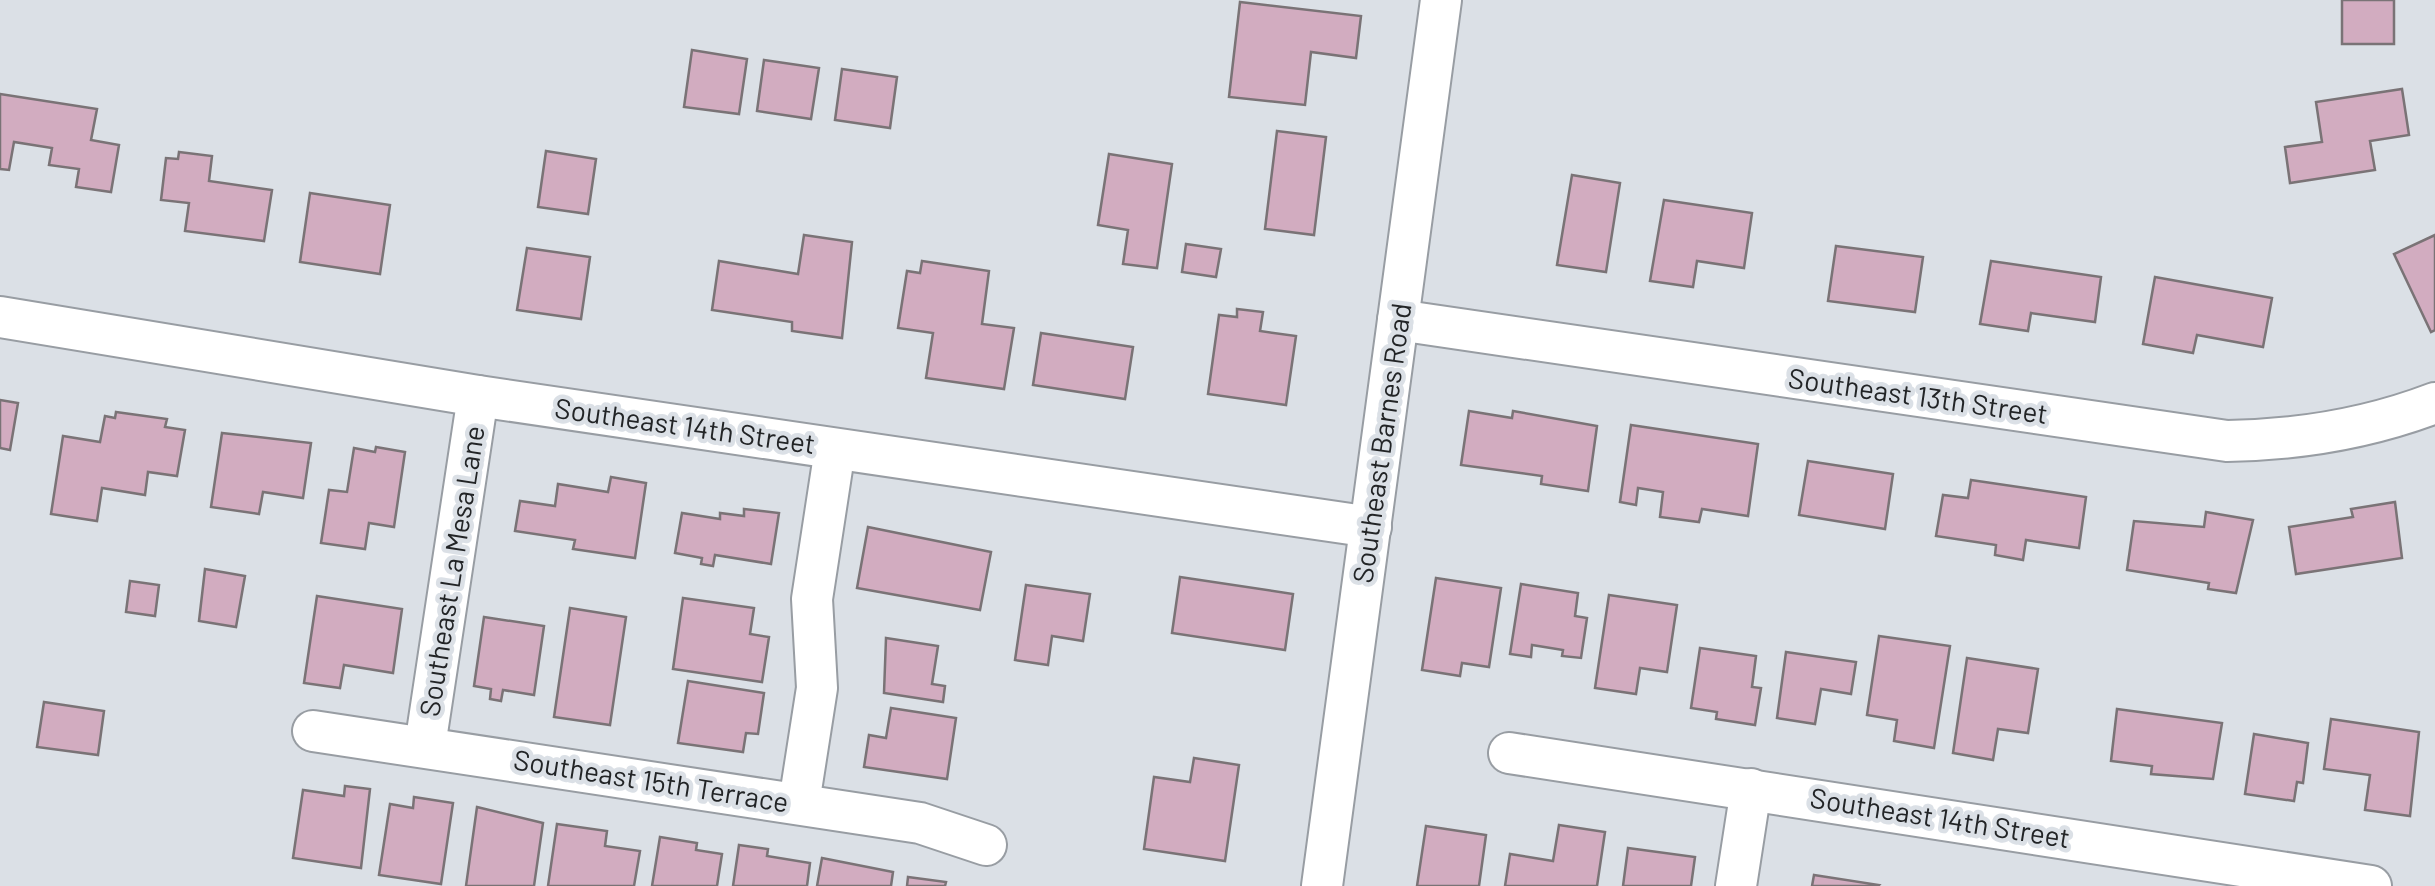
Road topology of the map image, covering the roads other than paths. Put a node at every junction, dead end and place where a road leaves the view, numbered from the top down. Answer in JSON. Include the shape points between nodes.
{"nodes":[{"id":1,"x":1441,"y":0,"type":"edge"},
{"id":2,"x":0,"y":317,"type":"edge"},
{"id":3,"x":1398,"y":320,"type":"junction"},
{"id":4,"x":478,"y":396,"type":"junction"},
{"id":5,"x":2435,"y":402,"type":"edge"},
{"id":6,"x":835,"y":449,"type":"junction"},
{"id":7,"x":1371,"y":527,"type":"junction"},
{"id":8,"x":313,"y":730,"type":"dead end"},
{"id":9,"x":425,"y":746,"type":"junction"},
{"id":10,"x":1509,"y":753,"type":"dead end"},
{"id":11,"x":1751,"y":788,"type":"junction"},
{"id":12,"x":799,"y":803,"type":"junction"},
{"id":13,"x":986,"y":845,"type":"dead end"},
{"id":14,"x":2241,"y":876,"type":"edge"},
{"id":15,"x":1322,"y":886,"type":"edge"},
{"id":16,"x":1736,"y":886,"type":"edge"},
{"id":17,"x":2371,"y":886,"type":"edge"}],
"edges":[{"from":1,"to":3,"type":"street","name":"Southeast Barnes Road"},
{"from":2,"to":4,"type":"street","name":"Southeast 14th Street"},
{"from":3,"to":5,"type":"street","name":"Southeast 13th Street","via":[[2227,441],[2320,435]]},
{"from":3,"to":7,"type":"street","name":"Southeast Barnes Road"},
{"from":4,"to":6,"type":"street","name":"Southeast 14th Street"},
{"from":4,"to":9,"type":"street","name":"Southeast La Mesa Lane"},
{"from":6,"to":7,"type":"street","name":"Southeast 14th Street"},
{"from":6,"to":12,"type":"street","via":[[812,599],[817,688]]},
{"from":7,"to":15,"type":"street","name":"Southeast Barnes Road"},
{"from":8,"to":9,"type":"street","name":"Southeast 15th Terrace"},
{"from":9,"to":12,"type":"street","name":"Southeast 15th Terrace"},
{"from":10,"to":11,"type":"street","name":"Southeast 14th Street"},
{"from":11,"to":14,"type":"street","name":"Southeast 14th Street"},
{"from":11,"to":16,"type":"street"},
{"from":12,"to":13,"type":"street","name":"Southeast 15th Terrace","via":[[920,823]]},
{"from":14,"to":17,"type":"street","name":"Southeast 14th Street"}]}
